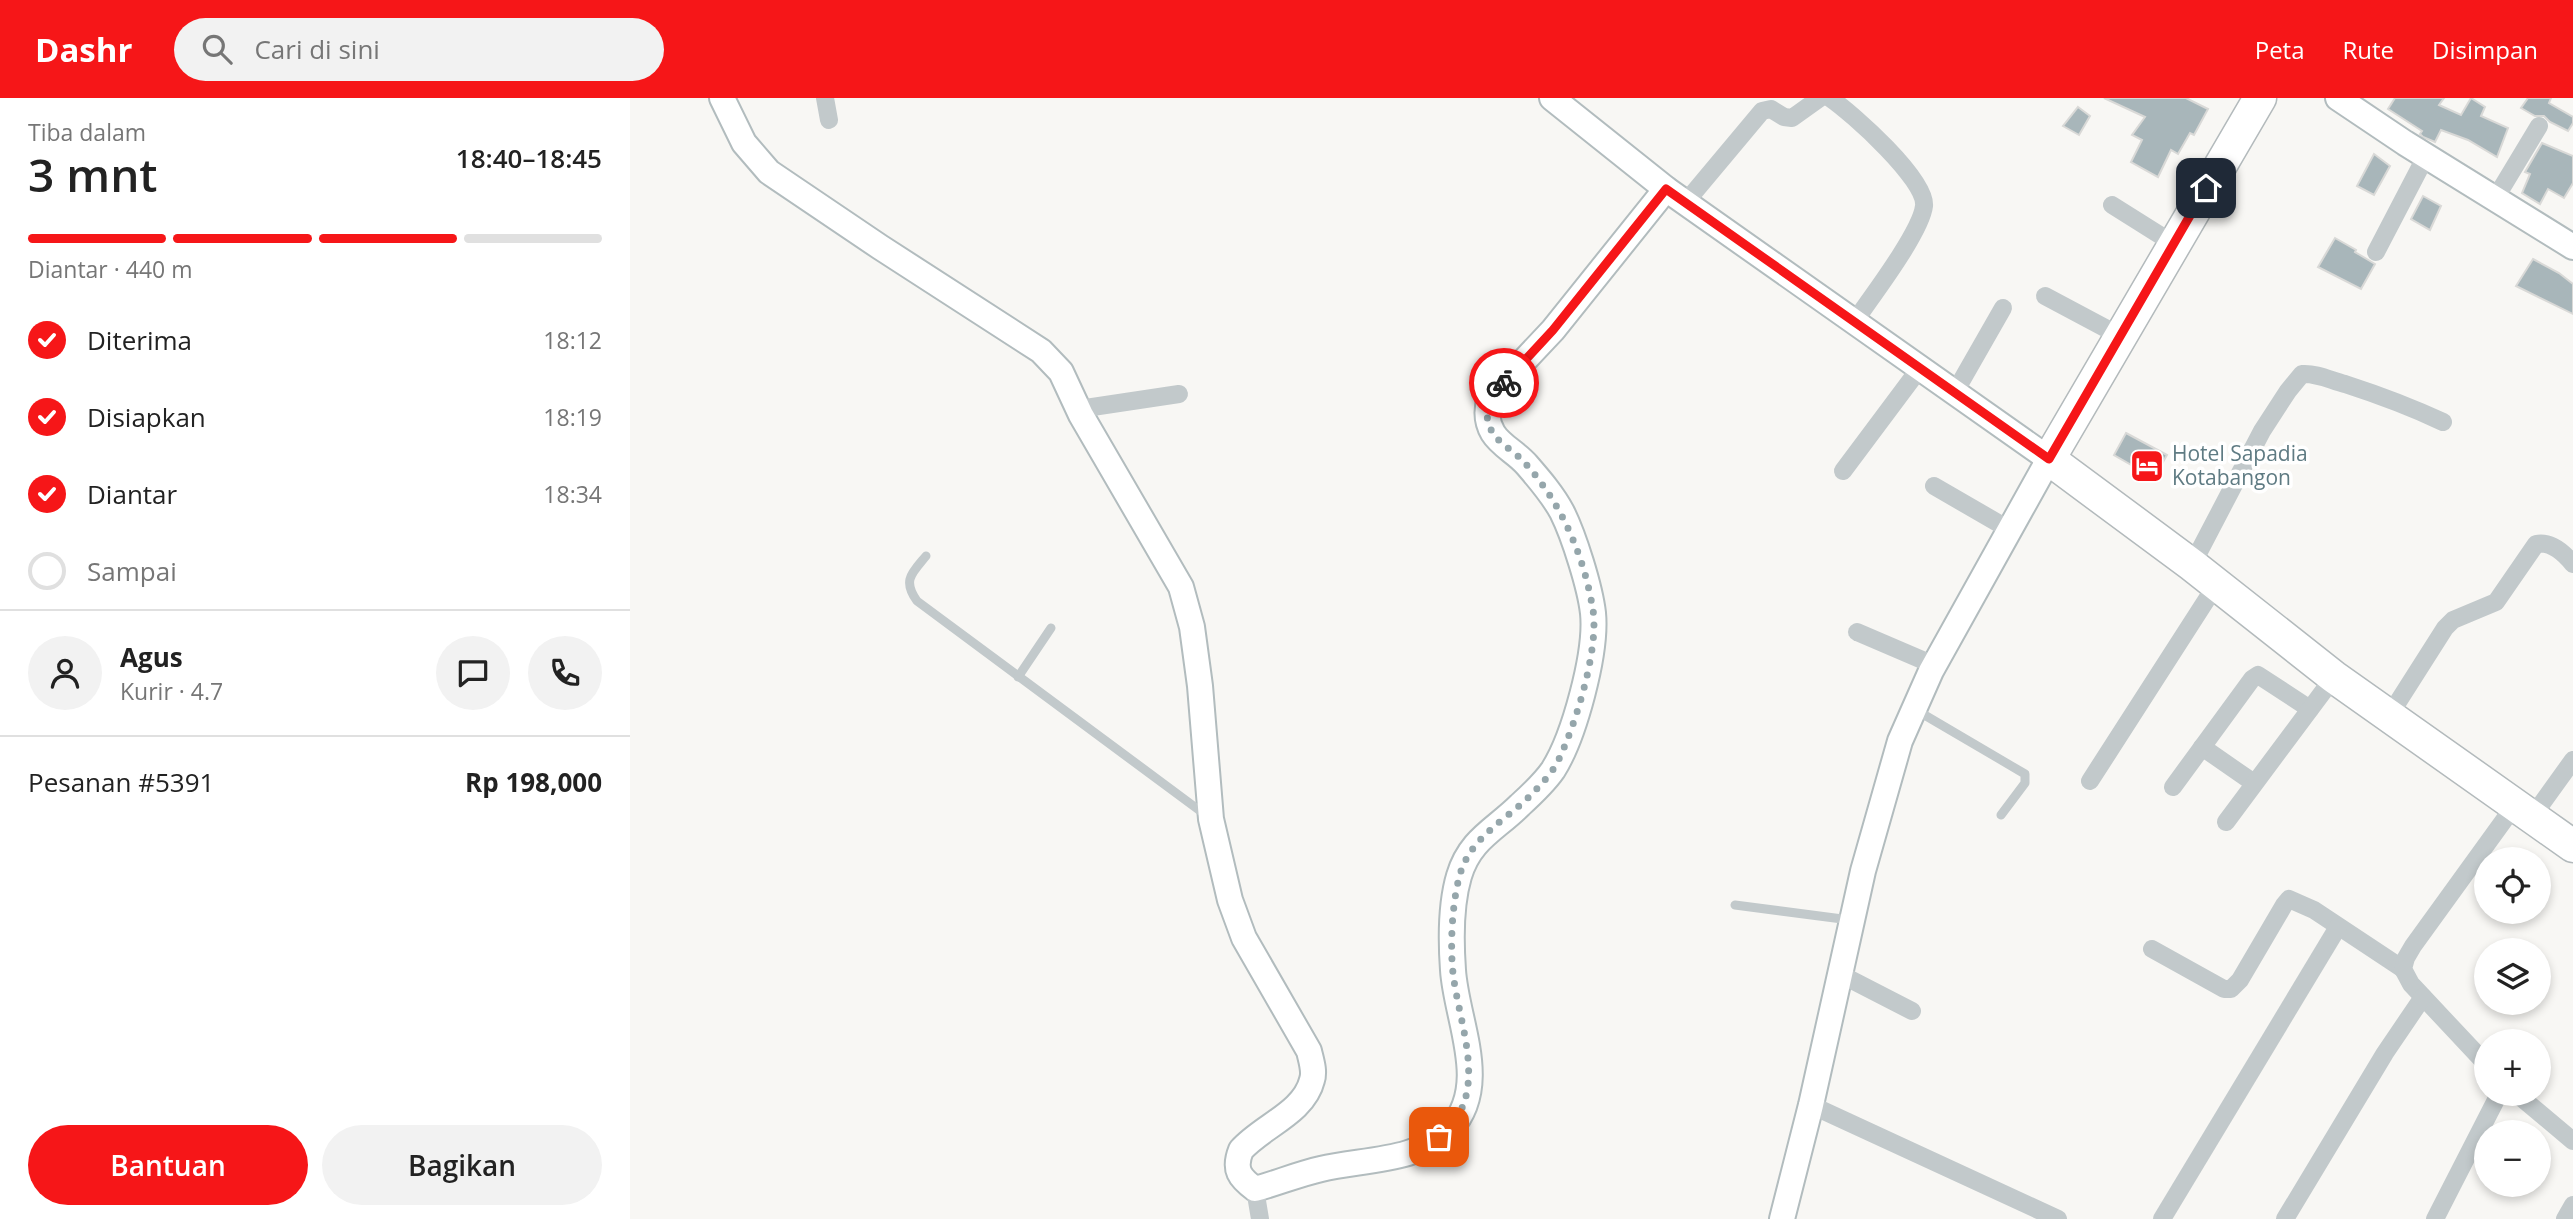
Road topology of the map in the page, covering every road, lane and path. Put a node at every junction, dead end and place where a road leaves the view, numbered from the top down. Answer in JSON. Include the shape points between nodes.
{"nodes":[{"id":1,"x":722,"y":98,"type":"edge"},
{"id":2,"x":825,"y":98,"type":"edge"},
{"id":3,"x":1552,"y":98,"type":"edge"},
{"id":4,"x":1819,"y":98,"type":"edge"},
{"id":5,"x":1830,"y":98,"type":"edge"},
{"id":6,"x":2260,"y":98,"type":"edge"},
{"id":7,"x":2338,"y":98,"type":"edge"},
{"id":8,"x":829,"y":120,"type":"dead end"},
{"id":9,"x":2539,"y":126,"type":"dead end"},
{"id":10,"x":2426,"y":156,"type":"junction"},
{"id":11,"x":1675,"y":196,"type":"junction"},
{"id":12,"x":2495,"y":199,"type":"junction"},
{"id":13,"x":2112,"y":205,"type":"dead end"},
{"id":14,"x":2174,"y":244,"type":"junction"},
{"id":15,"x":2573,"y":247,"type":"edge"},
{"id":16,"x":2376,"y":252,"type":"dead end"},
{"id":17,"x":2045,"y":296,"type":"dead end"},
{"id":18,"x":2003,"y":308,"type":"dead end"},
{"id":19,"x":1854,"y":322,"type":"junction"},
{"id":20,"x":2122,"y":337,"type":"junction"},
{"id":21,"x":1920,"y":368,"type":"junction"},
{"id":22,"x":1955,"y":392,"type":"junction"},
{"id":23,"x":1179,"y":394,"type":"dead end"},
{"id":24,"x":1079,"y":409,"type":"junction"},
{"id":25,"x":2443,"y":422,"type":"dead end"},
{"id":26,"x":2049,"y":459,"type":"junction"},
{"id":27,"x":1843,"y":471,"type":"dead end"},
{"id":28,"x":1934,"y":486,"type":"dead end"},
{"id":29,"x":2010,"y":530,"type":"junction"},
{"id":30,"x":926,"y":556,"type":"dead end"},
{"id":31,"x":2573,"y":564,"type":"edge"},
{"id":32,"x":2192,"y":565,"type":"junction"},
{"id":33,"x":2216,"y":585,"type":"junction"},
{"id":34,"x":1051,"y":628,"type":"dead end"},
{"id":35,"x":1857,"y":632,"type":"dead end"},
{"id":36,"x":1934,"y":665,"type":"junction"},
{"id":37,"x":1018,"y":677,"type":"junction"},
{"id":38,"x":2334,"y":677,"type":"junction"},
{"id":39,"x":1913,"y":708,"type":"junction"},
{"id":40,"x":2310,"y":709,"type":"junction"},
{"id":41,"x":2389,"y":716,"type":"junction"},
{"id":42,"x":2202,"y":747,"type":"junction"},
{"id":43,"x":2573,"y":760,"type":"edge"},
{"id":44,"x":2090,"y":781,"type":"dead end"},
{"id":45,"x":2254,"y":783,"type":"junction"},
{"id":46,"x":2173,"y":788,"type":"dead end"},
{"id":47,"x":2524,"y":811,"type":"junction"},
{"id":48,"x":2001,"y":815,"type":"dead end"},
{"id":49,"x":1211,"y":819,"type":"junction"},
{"id":50,"x":2226,"y":822,"type":"dead end"},
{"id":51,"x":2573,"y":846,"type":"edge"},
{"id":52,"x":1735,"y":905,"type":"dead end"},
{"id":53,"x":1852,"y":920,"type":"junction"},
{"id":54,"x":2339,"y":928,"type":"junction"},
{"id":55,"x":2152,"y":949,"type":"dead end"},
{"id":56,"x":2403,"y":969,"type":"junction"},
{"id":57,"x":1840,"y":974,"type":"junction"},
{"id":58,"x":2423,"y":997,"type":"junction"},
{"id":59,"x":1912,"y":1012,"type":"dead end"},
{"id":60,"x":2474,"y":1051,"type":"edge"},
{"id":61,"x":1811,"y":1105,"type":"junction"},
{"id":62,"x":2493,"y":1106,"type":"edge"},
{"id":63,"x":2531,"y":1106,"type":"edge"},
{"id":64,"x":2573,"y":1141,"type":"edge"},
{"id":65,"x":1255,"y":1189,"type":"junction"},
{"id":66,"x":2573,"y":1205,"type":"edge"},
{"id":67,"x":1260,"y":1219,"type":"edge"},
{"id":68,"x":1782,"y":1219,"type":"edge"},
{"id":69,"x":2058,"y":1219,"type":"edge"},
{"id":70,"x":2162,"y":1219,"type":"edge"},
{"id":71,"x":2285,"y":1219,"type":"edge"},
{"id":72,"x":2435,"y":1219,"type":"edge"},
{"id":73,"x":2565,"y":1219,"type":"edge"}],
"edges":[{"from":1,"to":24,"type":"street","via":[[744,143],[769,172],[1041,351],[1061,372]]},
{"from":2,"to":8,"type":"street"},
{"from":3,"to":11,"type":"street"},
{"from":4,"to":11,"type":"street","via":[[1792,118],[1771,109],[1762,111]]},
{"from":5,"to":19,"type":"street","via":[[1883,145],[1923,193],[1924,206],[1911,237]]},
{"from":6,"to":14,"type":"highway"},
{"from":7,"to":10,"type":"street"},
{"from":9,"to":12,"type":"street"},
{"from":10,"to":12,"type":"street"},
{"from":10,"to":16,"type":"street"},
{"from":11,"to":19,"type":"street"},
{"from":11,"to":65,"type":"street","via":[[1490,397],[1487,407],[1496,438],[1524,461],[1562,513],[1588,592],[1594,632],[1577,709],[1551,774],[1476,842],[1460,873],[1454,905],[1453,970],[1470,1079],[1461,1111],[1449,1129],[1418,1151],[1328,1167]]},
{"from":12,"to":15,"type":"street"},
{"from":13,"to":14,"type":"street"},
{"from":14,"to":20,"type":"highway"},
{"from":17,"to":20,"type":"street"},
{"from":18,"to":22,"type":"street"},
{"from":19,"to":21,"type":"street"},
{"from":20,"to":26,"type":"highway"},
{"from":21,"to":22,"type":"street"},
{"from":21,"to":27,"type":"street"},
{"from":22,"to":26,"type":"street"},
{"from":23,"to":24,"type":"street"},
{"from":24,"to":49,"type":"street","via":[[1181,587],[1200,686]]},
{"from":25,"to":32,"type":"street","via":[[2370,392],[2302,374],[2262,431]]},
{"from":26,"to":29,"type":"street"},
{"from":26,"to":32,"type":"highway"},
{"from":28,"to":29,"type":"street"},
{"from":29,"to":36,"type":"street"},
{"from":30,"to":37,"type":"lane","via":[[909,580],[917,601]]},
{"from":31,"to":41,"type":"street","via":[[2550,545],[2534,546],[2496,602],[2445,628]]},
{"from":32,"to":33,"type":"highway"},
{"from":33,"to":38,"type":"highway"},
{"from":33,"to":44,"type":"street"},
{"from":34,"to":37,"type":"lane"},
{"from":35,"to":36,"type":"street"},
{"from":36,"to":39,"type":"street"},
{"from":37,"to":49,"type":"lane"},
{"from":38,"to":40,"type":"street"},
{"from":38,"to":41,"type":"highway"},
{"from":39,"to":48,"type":"lane","via":[[2025,774],[2025,783]]},
{"from":39,"to":53,"type":"street","via":[[1878,815]]},
{"from":40,"to":42,"type":"street","via":[[2258,675]]},
{"from":40,"to":45,"type":"street"},
{"from":41,"to":47,"type":"highway"},
{"from":42,"to":45,"type":"street"},
{"from":42,"to":46,"type":"street"},
{"from":43,"to":47,"type":"street"},
{"from":45,"to":50,"type":"street"},
{"from":47,"to":51,"type":"highway"},
{"from":47,"to":56,"type":"street","via":[[2413,946]]},
{"from":49,"to":65,"type":"street","via":[[1230,900],[1244,937],[1309,1051],[1313,1071],[1299,1104],[1241,1150],[1239,1175]]},
{"from":52,"to":53,"type":"lane"},
{"from":53,"to":57,"type":"street"},
{"from":54,"to":55,"type":"street","via":[[2289,899],[2231,989]]},
{"from":54,"to":56,"type":"street"},
{"from":54,"to":70,"type":"street"},
{"from":56,"to":58,"type":"street"},
{"from":57,"to":59,"type":"street"},
{"from":57,"to":61,"type":"street"},
{"from":58,"to":60,"type":"street"},
{"from":58,"to":71,"type":"street"},
{"from":61,"to":68,"type":"street"},
{"from":61,"to":69,"type":"street"},
{"from":62,"to":72,"type":"street"},
{"from":63,"to":64,"type":"street"},
{"from":65,"to":67,"type":"street"},
{"from":66,"to":73,"type":"street"}]}
